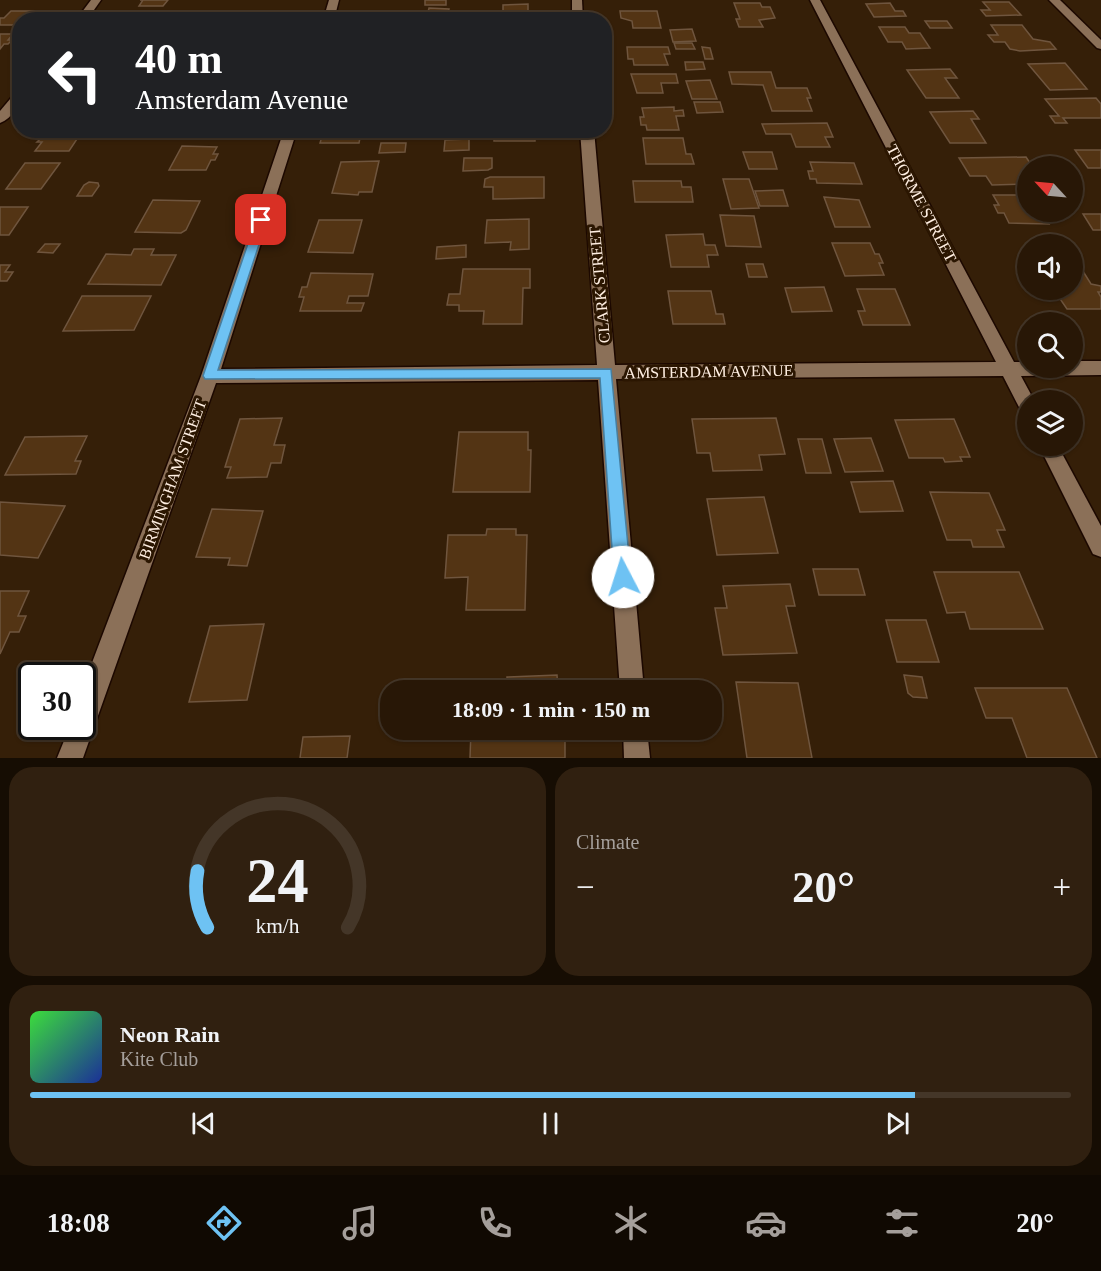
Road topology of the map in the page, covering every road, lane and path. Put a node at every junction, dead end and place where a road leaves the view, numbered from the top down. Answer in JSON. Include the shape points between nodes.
{"nodes":[{"id":1,"x":815,"y":0,"type":"edge"},
{"id":2,"x":1054,"y":0,"type":"edge"},
{"id":3,"x":1101,"y":46,"type":"edge"},
{"id":4,"x":12,"y":105,"type":"edge"},
{"id":5,"x":0,"y":119,"type":"edge"},
{"id":6,"x":288,"y":138,"type":"edge"},
{"id":7,"x":588,"y":138,"type":"edge"},
{"id":8,"x":1008,"y":368,"type":"junction"},
{"id":9,"x":1101,"y":368,"type":"edge"},
{"id":10,"x":606,"y":373,"type":"junction"},
{"id":11,"x":210,"y":376,"type":"junction"},
{"id":12,"x":1020,"y":390,"type":"edge"},
{"id":13,"x":1053,"y":456,"type":"edge"},
{"id":14,"x":1101,"y":547,"type":"edge"},
{"id":15,"x":631,"y":680,"type":"edge"},
{"id":16,"x":96,"y":687,"type":"edge"},
{"id":17,"x":77,"y":740,"type":"edge"},
{"id":18,"x":636,"y":740,"type":"edge"},
{"id":19,"x":70,"y":758,"type":"edge"},
{"id":20,"x":637,"y":758,"type":"edge"}],
"edges":[{"from":1,"to":8,"type":"street","name":"THORME STREET"},
{"from":2,"to":3,"type":"street"},
{"from":4,"to":5,"type":"street"},
{"from":6,"to":11,"type":"street","name":"BIRMINGHAM STREET"},
{"from":7,"to":10,"type":"street","name":"CLARK STREET"},
{"from":8,"to":9,"type":"street","name":"AMSTERDAM AVENUE"},
{"from":8,"to":10,"type":"street","name":"AMSTERDAM AVENUE"},
{"from":8,"to":12,"type":"street","name":"THORME STREET"},
{"from":10,"to":11,"type":"street","name":"AMSTERDAM AVENUE"},
{"from":10,"to":15,"type":"street","name":"CLARK STREET"},
{"from":11,"to":16,"type":"street","name":"BIRMINGHAM STREET"},
{"from":13,"to":14,"type":"street"},
{"from":17,"to":19,"type":"street","name":"BIRMINGHAM STREET"},
{"from":18,"to":20,"type":"street"}]}
